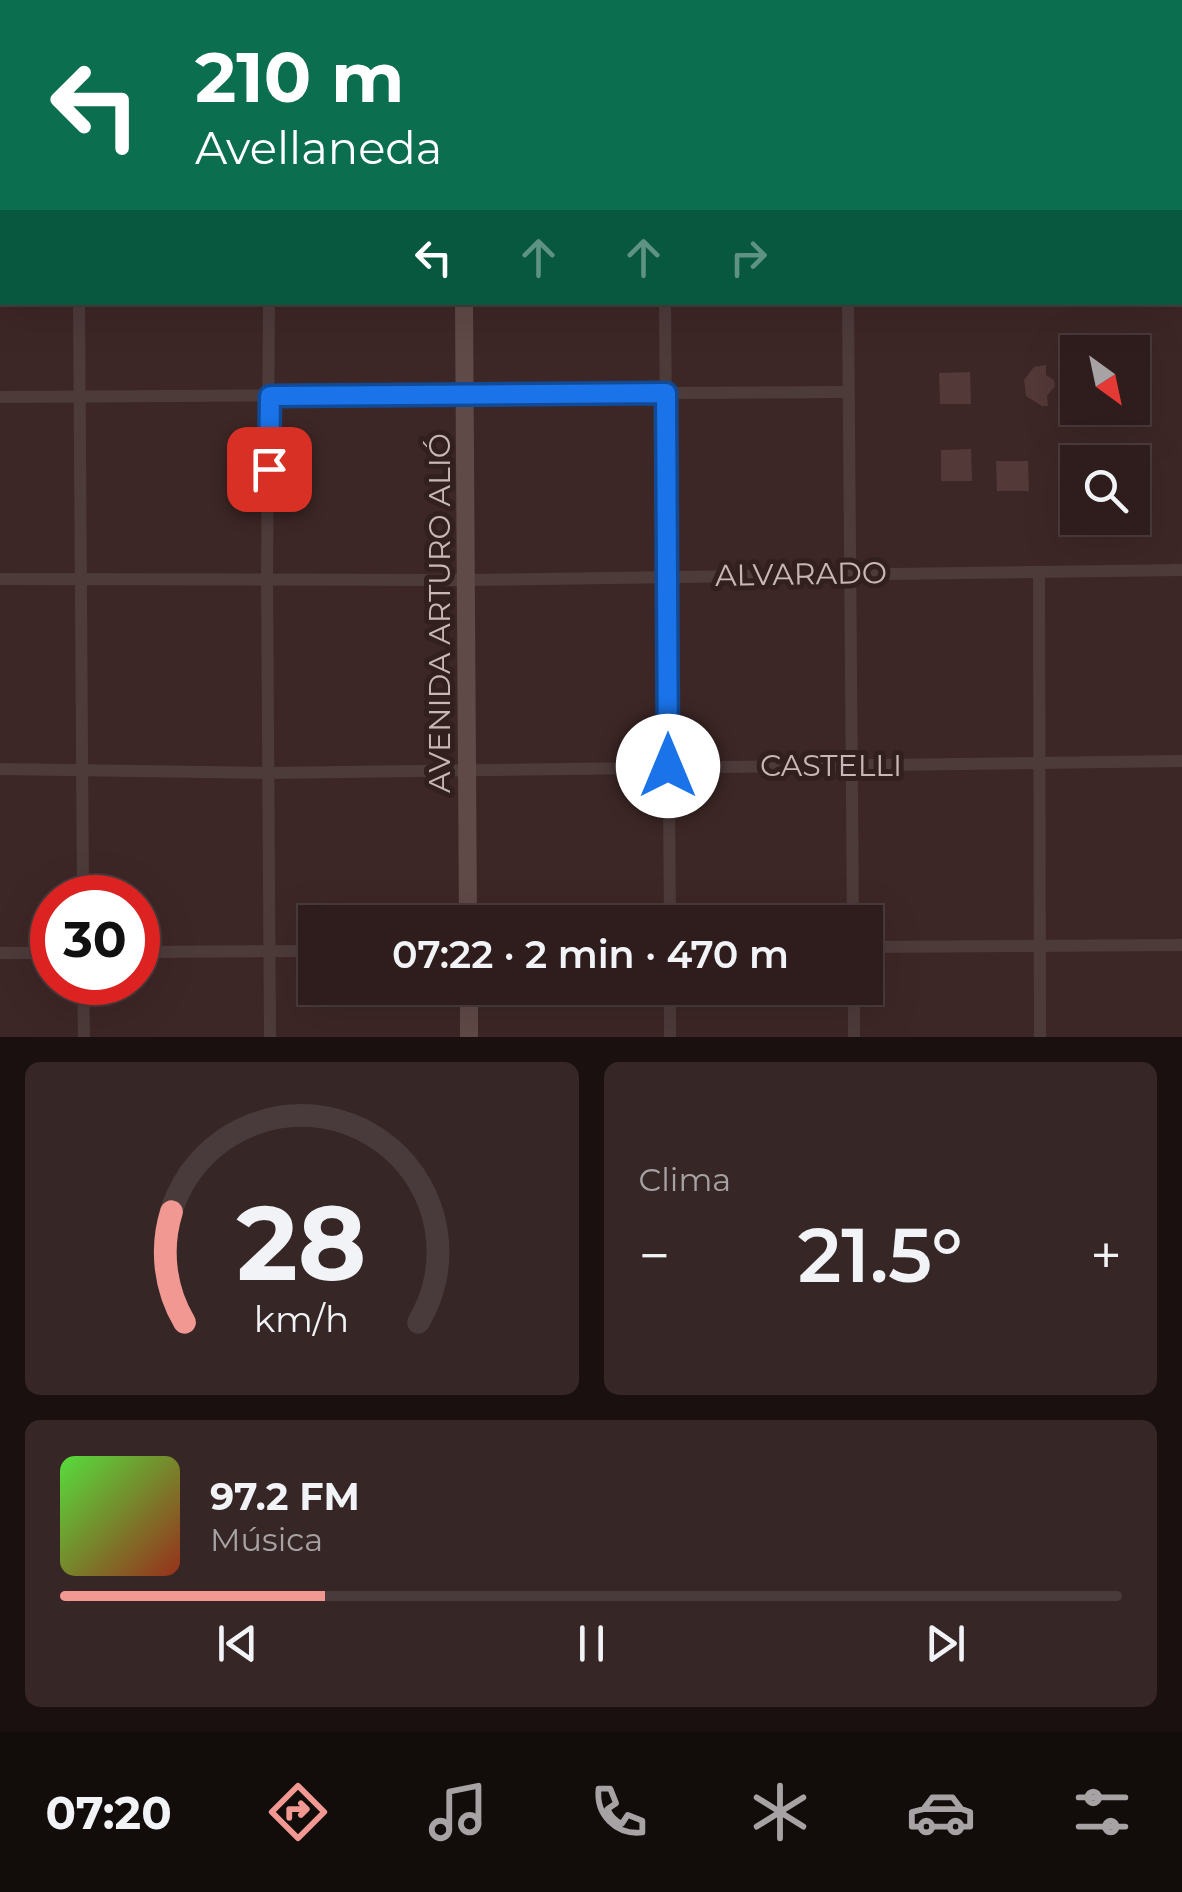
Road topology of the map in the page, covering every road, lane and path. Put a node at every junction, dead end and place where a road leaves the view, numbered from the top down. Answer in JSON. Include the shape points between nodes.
{"nodes":[{"id":1,"x":80,"y":305,"type":"edge"},
{"id":2,"x":270,"y":305,"type":"edge"},
{"id":3,"x":464,"y":305,"type":"edge"},
{"id":4,"x":665,"y":305,"type":"edge"},
{"id":5,"x":848,"y":305,"type":"edge"},
{"id":6,"x":848,"y":392,"type":"junction"},
{"id":7,"x":666,"y":393,"type":"junction"},
{"id":8,"x":464,"y":394,"type":"junction"},
{"id":9,"x":80,"y":396,"type":"junction"},
{"id":10,"x":270,"y":396,"type":"junction"},
{"id":11,"x":0,"y":397,"type":"edge"},
{"id":12,"x":1182,"y":570,"type":"edge"},
{"id":13,"x":849,"y":572,"type":"junction"},
{"id":14,"x":1039,"y":572,"type":"junction"},
{"id":15,"x":667,"y":576,"type":"junction"},
{"id":16,"x":0,"y":578,"type":"edge"},
{"id":17,"x":81,"y":579,"type":"junction"},
{"id":18,"x":267,"y":579,"type":"junction"},
{"id":19,"x":466,"y":580,"type":"junction"},
{"id":20,"x":1182,"y":761,"type":"edge"},
{"id":21,"x":852,"y":764,"type":"junction"},
{"id":22,"x":1039,"y":764,"type":"junction"},
{"id":23,"x":668,"y":766,"type":"junction"},
{"id":24,"x":467,"y":768,"type":"junction"},
{"id":25,"x":0,"y":769,"type":"edge"},
{"id":26,"x":82,"y":769,"type":"junction"},
{"id":27,"x":268,"y":773,"type":"junction"},
{"id":28,"x":83,"y":875,"type":"edge"},
{"id":29,"x":468,"y":905,"type":"edge"},
{"id":30,"x":670,"y":905,"type":"edge"},
{"id":31,"x":853,"y":905,"type":"edge"},
{"id":32,"x":1182,"y":944,"type":"edge"},
{"id":33,"x":1039,"y":946,"type":"junction"},
{"id":34,"x":883,"y":947,"type":"edge"},
{"id":35,"x":270,"y":951,"type":"junction"},
{"id":36,"x":298,"y":951,"type":"edge"},
{"id":37,"x":160,"y":952,"type":"edge"},
{"id":38,"x":0,"y":953,"type":"edge"},
{"id":39,"x":30,"y":953,"type":"edge"},
{"id":40,"x":84,"y":1005,"type":"edge"},
{"id":41,"x":469,"y":1005,"type":"edge"},
{"id":42,"x":670,"y":1005,"type":"edge"},
{"id":43,"x":854,"y":1005,"type":"edge"},
{"id":44,"x":84,"y":1037,"type":"edge"},
{"id":45,"x":270,"y":1037,"type":"edge"},
{"id":46,"x":469,"y":1037,"type":"edge"},
{"id":47,"x":670,"y":1037,"type":"edge"},
{"id":48,"x":854,"y":1037,"type":"edge"},
{"id":49,"x":1040,"y":1037,"type":"edge"}],
"edges":[{"from":1,"to":9,"type":"street"},
{"from":2,"to":10,"type":"street"},
{"from":3,"to":8,"type":"main road","name":"AVENIDA ARTURO ALIÓ"},
{"from":4,"to":7,"type":"street"},
{"from":5,"to":6,"type":"street"},
{"from":6,"to":7,"type":"street"},
{"from":6,"to":13,"type":"street"},
{"from":7,"to":8,"type":"street"},
{"from":7,"to":15,"type":"street"},
{"from":8,"to":10,"type":"street"},
{"from":8,"to":19,"type":"main road","name":"AVENIDA ARTURO ALIÓ"},
{"from":9,"to":10,"type":"street"},
{"from":9,"to":11,"type":"street"},
{"from":9,"to":17,"type":"street"},
{"from":10,"to":18,"type":"street"},
{"from":12,"to":14,"type":"street","name":"ALVARADO"},
{"from":13,"to":14,"type":"street","name":"ALVARADO"},
{"from":13,"to":15,"type":"street","name":"ALVARADO"},
{"from":13,"to":21,"type":"street"},
{"from":14,"to":22,"type":"street"},
{"from":15,"to":19,"type":"street","name":"ALVARADO"},
{"from":15,"to":23,"type":"street"},
{"from":16,"to":17,"type":"street","name":"ALVARADO"},
{"from":17,"to":18,"type":"street","name":"ALVARADO"},
{"from":17,"to":26,"type":"street"},
{"from":18,"to":19,"type":"street","name":"ALVARADO"},
{"from":18,"to":27,"type":"street"},
{"from":19,"to":24,"type":"main road","name":"AVENIDA ARTURO ALIÓ"},
{"from":20,"to":22,"type":"street","name":"CASTELLI"},
{"from":21,"to":22,"type":"street","name":"CASTELLI"},
{"from":21,"to":23,"type":"street","name":"CASTELLI"},
{"from":21,"to":31,"type":"street"},
{"from":22,"to":33,"type":"street"},
{"from":23,"to":24,"type":"street","name":"CASTELLI"},
{"from":23,"to":30,"type":"street"},
{"from":24,"to":27,"type":"street","name":"CASTELLI"},
{"from":24,"to":29,"type":"main road","name":"AVENIDA ARTURO ALIÓ"},
{"from":25,"to":26,"type":"street","name":"CASTELLI"},
{"from":26,"to":27,"type":"street","name":"CASTELLI"},
{"from":26,"to":28,"type":"street"},
{"from":27,"to":35,"type":"street"},
{"from":32,"to":33,"type":"street"},
{"from":33,"to":34,"type":"street"},
{"from":33,"to":49,"type":"street"},
{"from":35,"to":36,"type":"street"},
{"from":35,"to":37,"type":"street"},
{"from":35,"to":45,"type":"street"},
{"from":38,"to":39,"type":"street"},
{"from":40,"to":44,"type":"street"},
{"from":41,"to":46,"type":"main road"},
{"from":42,"to":47,"type":"street"},
{"from":43,"to":48,"type":"street"}]}
